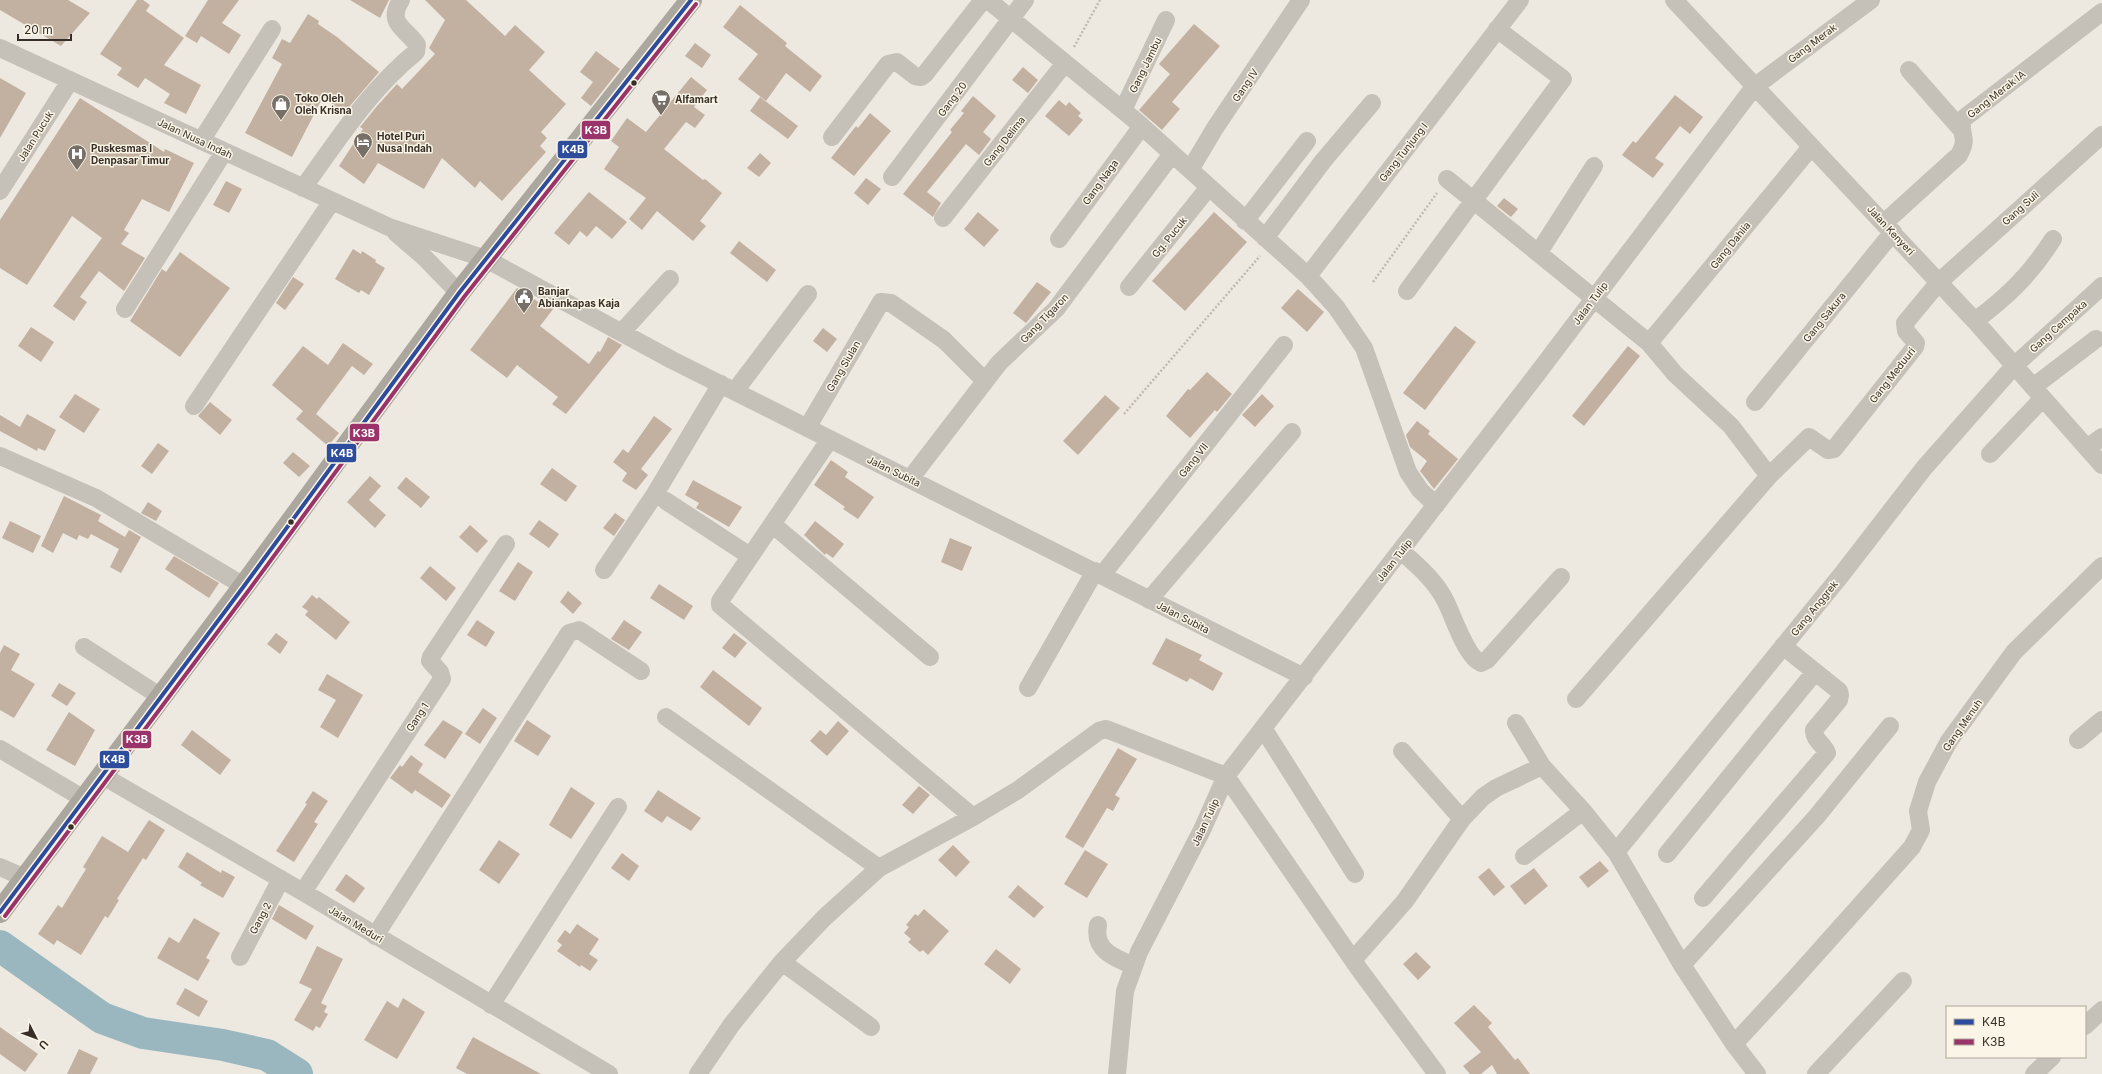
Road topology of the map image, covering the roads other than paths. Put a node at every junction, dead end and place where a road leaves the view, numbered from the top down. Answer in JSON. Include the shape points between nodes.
{"nodes":[{"id":1,"x":401,"y":0,"type":"edge"},
{"id":2,"x":691,"y":0,"type":"edge"},
{"id":3,"x":982,"y":0,"type":"edge"},
{"id":4,"x":988,"y":0,"type":"edge"},
{"id":5,"x":1025,"y":0,"type":"edge"},
{"id":6,"x":1301,"y":0,"type":"edge"},
{"id":7,"x":1520,"y":0,"type":"edge"},
{"id":8,"x":1674,"y":0,"type":"edge"},
{"id":9,"x":1871,"y":0,"type":"edge"},
{"id":10,"x":2101,"y":13,"type":"edge"},
{"id":11,"x":1011,"y":20,"type":"junction"},
{"id":12,"x":1166,"y":20,"type":"dead end"},
{"id":13,"x":272,"y":29,"type":"dead end"},
{"id":14,"x":1497,"y":29,"type":"junction"},
{"id":15,"x":0,"y":48,"type":"edge"},
{"id":16,"x":1065,"y":64,"type":"junction"},
{"id":17,"x":1909,"y":70,"type":"dead end"},
{"id":18,"x":70,"y":81,"type":"junction"},
{"id":19,"x":1754,"y":87,"type":"junction"},
{"id":20,"x":1372,"y":103,"type":"dead end"},
{"id":21,"x":1123,"y":110,"type":"junction"},
{"id":22,"x":1142,"y":126,"type":"junction"},
{"id":23,"x":1960,"y":128,"type":"junction"},
{"id":24,"x":2102,"y":135,"type":"edge"},
{"id":25,"x":832,"y":137,"type":"dead end"},
{"id":26,"x":201,"y":141,"type":"junction"},
{"id":27,"x":1307,"y":141,"type":"dead end"},
{"id":28,"x":1811,"y":147,"type":"junction"},
{"id":29,"x":224,"y":152,"type":"junction"},
{"id":30,"x":1172,"y":154,"type":"junction"},
{"id":31,"x":1594,"y":166,"type":"dead end"},
{"id":32,"x":1190,"y":170,"type":"junction"},
{"id":33,"x":892,"y":177,"type":"dead end"},
{"id":34,"x":1447,"y":179,"type":"road end"},
{"id":35,"x":1209,"y":187,"type":"junction"},
{"id":36,"x":303,"y":188,"type":"junction"},
{"id":37,"x":0,"y":191,"type":"edge"},
{"id":38,"x":1473,"y":200,"type":"junction"},
{"id":39,"x":332,"y":201,"type":"junction"},
{"id":40,"x":943,"y":218,"type":"dead end"},
{"id":41,"x":1245,"y":221,"type":"junction"},
{"id":42,"x":389,"y":227,"type":"junction"},
{"id":43,"x":1889,"y":228,"type":"junction"},
{"id":44,"x":1059,"y":239,"type":"dead end"},
{"id":45,"x":2053,"y":239,"type":"dead end"},
{"id":46,"x":1268,"y":241,"type":"junction"},
{"id":47,"x":1539,"y":252,"type":"junction"},
{"id":48,"x":486,"y":259,"type":"junction"},
{"id":49,"x":1308,"y":276,"type":"junction"},
{"id":50,"x":670,"y":279,"type":"dead end"},
{"id":51,"x":1939,"y":282,"type":"junction"},
{"id":52,"x":2102,"y":286,"type":"edge"},
{"id":53,"x":1128,"y":287,"type":"dead end"},
{"id":54,"x":1406,"y":291,"type":"dead end"},
{"id":55,"x":459,"y":293,"type":"junction"},
{"id":56,"x":808,"y":294,"type":"dead end"},
{"id":57,"x":1595,"y":297,"type":"junction"},
{"id":58,"x":125,"y":309,"type":"dead end"},
{"id":59,"x":1975,"y":321,"type":"junction"},
{"id":60,"x":622,"y":332,"type":"junction"},
{"id":61,"x":2096,"y":339,"type":"dead end"},
{"id":62,"x":1649,"y":342,"type":"junction"},
{"id":63,"x":1284,"y":345,"type":"dead end"},
{"id":64,"x":2014,"y":366,"type":"junction"},
{"id":65,"x":985,"y":381,"type":"junction"},
{"id":66,"x":728,"y":388,"type":"junction"},
{"id":67,"x":2038,"y":392,"type":"junction"},
{"id":68,"x":1755,"y":402,"type":"dead end"},
{"id":69,"x":194,"y":406,"type":"dead end"},
{"id":70,"x":807,"y":428,"type":"junction"},
{"id":71,"x":1292,"y":432,"type":"dead end"},
{"id":72,"x":2102,"y":437,"type":"edge"},
{"id":73,"x":830,"y":439,"type":"junction"},
{"id":74,"x":2087,"y":448,"type":"junction"},
{"id":75,"x":1990,"y":454,"type":"dead end"},
{"id":76,"x":0,"y":456,"type":"edge"},
{"id":77,"x":2102,"y":465,"type":"edge"},
{"id":78,"x":1769,"y":476,"type":"junction"},
{"id":79,"x":910,"y":479,"type":"junction"},
{"id":80,"x":666,"y":501,"type":"dead end"},
{"id":81,"x":1436,"y":505,"type":"junction"},
{"id":82,"x":772,"y":524,"type":"junction"},
{"id":83,"x":506,"y":544,"type":"dead end"},
{"id":84,"x":1401,"y":551,"type":"junction"},
{"id":85,"x":750,"y":556,"type":"junction"},
{"id":86,"x":2102,"y":566,"type":"edge"},
{"id":87,"x":604,"y":570,"type":"dead end"},
{"id":88,"x":1099,"y":573,"type":"junction"},
{"id":89,"x":1561,"y":577,"type":"dead end"},
{"id":90,"x":244,"y":586,"type":"junction"},
{"id":91,"x":1149,"y":600,"type":"junction"},
{"id":92,"x":1783,"y":646,"type":"junction"},
{"id":93,"x":84,"y":647,"type":"dead end"},
{"id":94,"x":930,"y":657,"type":"dead end"},
{"id":95,"x":641,"y":671,"type":"dead end"},
{"id":96,"x":1814,"y":673,"type":"junction"},
{"id":97,"x":1304,"y":676,"type":"junction"},
{"id":98,"x":1028,"y":688,"type":"dead end"},
{"id":99,"x":160,"y":697,"type":"junction"},
{"id":100,"x":1576,"y":699,"type":"dead end"},
{"id":101,"x":666,"y":717,"type":"dead end"},
{"id":102,"x":2102,"y":720,"type":"edge"},
{"id":103,"x":1516,"y":724,"type":"dead end"},
{"id":104,"x":1890,"y":726,"type":"dead end"},
{"id":105,"x":1263,"y":728,"type":"junction"},
{"id":106,"x":2078,"y":740,"type":"dead end"},
{"id":107,"x":0,"y":749,"type":"edge"},
{"id":108,"x":1402,"y":751,"type":"dead end"},
{"id":109,"x":1542,"y":766,"type":"junction"},
{"id":110,"x":103,"y":776,"type":"junction"},
{"id":111,"x":1226,"y":776,"type":"junction"},
{"id":112,"x":84,"y":799,"type":"junction"},
{"id":113,"x":618,"y":807,"type":"dead end"},
{"id":114,"x":1583,"y":811,"type":"junction"},
{"id":115,"x":973,"y":817,"type":"junction"},
{"id":116,"x":1462,"y":819,"type":"junction"},
{"id":117,"x":1616,"y":852,"type":"junction"},
{"id":118,"x":1667,"y":854,"type":"dead end"},
{"id":119,"x":1524,"y":856,"type":"dead end"},
{"id":120,"x":0,"y":867,"type":"edge"},
{"id":121,"x":879,"y":868,"type":"junction"},
{"id":122,"x":1355,"y":874,"type":"dead end"},
{"id":123,"x":25,"y":878,"type":"junction"},
{"id":124,"x":281,"y":879,"type":"junction"},
{"id":125,"x":303,"y":892,"type":"junction"},
{"id":126,"x":1703,"y":898,"type":"dead end"},
{"id":127,"x":0,"y":912,"type":"edge"},
{"id":128,"x":1098,"y":925,"type":"dead end"},
{"id":129,"x":375,"y":936,"type":"junction"},
{"id":130,"x":240,"y":957,"type":"dead end"},
{"id":131,"x":1353,"y":960,"type":"junction"},
{"id":132,"x":782,"y":962,"type":"junction"},
{"id":133,"x":1682,"y":965,"type":"junction"},
{"id":134,"x":1134,"y":966,"type":"junction"},
{"id":135,"x":1904,"y":981,"type":"dead end"},
{"id":136,"x":491,"y":1005,"type":"junction"},
{"id":137,"x":2102,"y":1010,"type":"edge"},
{"id":138,"x":2086,"y":1025,"type":"edge"},
{"id":139,"x":871,"y":1027,"type":"dead end"},
{"id":140,"x":1734,"y":1044,"type":"junction"},
{"id":141,"x":2051,"y":1058,"type":"edge"},
{"id":142,"x":705,"y":1072,"type":"edge"},
{"id":143,"x":609,"y":1074,"type":"edge"},
{"id":144,"x":1117,"y":1074,"type":"edge"},
{"id":145,"x":1437,"y":1074,"type":"edge"},
{"id":146,"x":1758,"y":1074,"type":"edge"},
{"id":147,"x":1816,"y":1074,"type":"edge"},
{"id":148,"x":2034,"y":1074,"type":"edge"}],
"edges":[{"from":1,"to":36,"type":"street","via":[[395,14],[396,22],[417,45],[416,52],[364,103]]},
{"from":2,"to":48,"type":"main road"},
{"from":3,"to":25,"type":"street","via":[[925,74],[921,77],[915,76],[897,62],[888,64]]},
{"from":4,"to":11,"type":"street"},
{"from":5,"to":11,"type":"street","name":"Gang 20"},
{"from":6,"to":32,"type":"street","name":"Gang IV","via":[[1215,128]]},
{"from":7,"to":14,"type":"street","name":"Gang Tunjung I"},
{"from":8,"to":19,"type":"street","name":"Jalan Kenyeri"},
{"from":9,"to":19,"type":"street","name":"Gang Merak"},
{"from":10,"to":23,"type":"street","name":"Gang Merak IA","via":[[1963,119]]},
{"from":11,"to":16,"type":"street"},
{"from":11,"to":33,"type":"street","name":"Gang 20"},
{"from":12,"to":21,"type":"street","name":"Gang Jambu"},
{"from":13,"to":26,"type":"street"},
{"from":14,"to":38,"type":"street","via":[[1563,79]]},
{"from":14,"to":49,"type":"street","name":"Gang Tunjung I"},
{"from":15,"to":18,"type":"street","name":"Jalan Nusa Indah"},
{"from":16,"to":21,"type":"street"},
{"from":16,"to":40,"type":"street","name":"Gang Delima"},
{"from":17,"to":23,"type":"street"},
{"from":18,"to":26,"type":"street","name":"Jalan Nusa Indah"},
{"from":18,"to":37,"type":"street","name":"Jalan Pucuk"},
{"from":19,"to":28,"type":"street","name":"Jalan Kenyeri"},
{"from":19,"to":57,"type":"street","name":"Jalan Tulip"},
{"from":20,"to":46,"type":"street","via":[[1337,143]]},
{"from":21,"to":22,"type":"street"},
{"from":22,"to":30,"type":"street"},
{"from":22,"to":44,"type":"street","name":"Gang Naga"},
{"from":23,"to":43,"type":"street","name":"Gang Merak IA","via":[[1965,144],[1959,155]]},
{"from":24,"to":51,"type":"street","name":"Gang Suli"},
{"from":26,"to":29,"type":"street","name":"Jalan Nusa Indah"},
{"from":27,"to":41,"type":"street"},
{"from":28,"to":43,"type":"street","name":"Jalan Kenyeri"},
{"from":28,"to":62,"type":"street","name":"Gang Dahlia"},
{"from":29,"to":36,"type":"street","name":"Jalan Nusa Indah"},
{"from":29,"to":58,"type":"street"},
{"from":30,"to":32,"type":"street"},
{"from":30,"to":65,"type":"street","name":"Gang Tigaron","via":[[1056,309],[1006,355]]},
{"from":31,"to":47,"type":"street"},
{"from":32,"to":35,"type":"street"},
{"from":34,"to":38,"type":"street"},
{"from":35,"to":41,"type":"street"},
{"from":35,"to":53,"type":"street","name":"Gg. Pucuk"},
{"from":36,"to":39,"type":"street","name":"Jalan Nusa Indah"},
{"from":38,"to":47,"type":"street"},
{"from":38,"to":54,"type":"street"},
{"from":39,"to":42,"type":"street","name":"Jalan Nusa Indah"},
{"from":39,"to":69,"type":"street"},
{"from":41,"to":46,"type":"street"},
{"from":42,"to":48,"type":"street","name":"Jalan Nusa Indah"},
{"from":42,"to":55,"type":"street","name":"Jalan Nusa Indah","via":[[424,257]]},
{"from":43,"to":51,"type":"street","name":"Jalan Kenyeri"},
{"from":43,"to":68,"type":"street","name":"Gang Sakura"},
{"from":45,"to":59,"type":"street","via":[[2039,262],[2020,284]]},
{"from":46,"to":49,"type":"street"},
{"from":47,"to":57,"type":"street"},
{"from":48,"to":55,"type":"main road"},
{"from":48,"to":60,"type":"street","name":"Jalan Subita"},
{"from":49,"to":81,"type":"street","via":[[1336,306],[1364,348],[1408,472],[1420,490]]},
{"from":50,"to":60,"type":"street"},
{"from":51,"to":59,"type":"street","name":"Jalan Kenyeri"},
{"from":51,"to":78,"type":"street","name":"Gang Meduuri","via":[[1905,323],[1906,331],[1916,343],[1915,347],[1834,449],[1828,450],[1809,437]]},
{"from":52,"to":64,"type":"street","name":"Gang Cempaka"},
{"from":55,"to":90,"type":"main road"},
{"from":56,"to":66,"type":"street"},
{"from":57,"to":62,"type":"street"},
{"from":57,"to":81,"type":"street","name":"Jalan Tulip"},
{"from":59,"to":64,"type":"street","name":"Jalan Kenyeri"},
{"from":60,"to":66,"type":"street","name":"Jalan Subita"},
{"from":61,"to":67,"type":"street"},
{"from":62,"to":78,"type":"street","via":[[1675,374],[1731,426]]},
{"from":63,"to":88,"type":"street","name":"Gang VII"},
{"from":64,"to":67,"type":"street","name":"Jalan Kenyeri"},
{"from":64,"to":92,"type":"street","name":"Gang Anggrek","via":[[1924,468]]},
{"from":65,"to":70,"type":"street","name":"Gang Siulan","via":[[944,340],[888,302],[881,302]]},
{"from":65,"to":79,"type":"street","name":"Gang Tigaron"},
{"from":66,"to":70,"type":"street","name":"Jalan Subita"},
{"from":66,"to":87,"type":"street"},
{"from":67,"to":74,"type":"street","name":"Jalan Kenyeri"},
{"from":67,"to":75,"type":"street"},
{"from":70,"to":73,"type":"street","name":"Jalan Subita"},
{"from":71,"to":91,"type":"street"},
{"from":72,"to":74,"type":"street"},
{"from":73,"to":79,"type":"street","name":"Jalan Subita"},
{"from":73,"to":82,"type":"street"},
{"from":74,"to":77,"type":"street","name":"Jalan Kenyeri"},
{"from":76,"to":90,"type":"street","via":[[96,498]]},
{"from":78,"to":100,"type":"street"},
{"from":79,"to":88,"type":"street","name":"Jalan Subita"},
{"from":80,"to":85,"type":"street"},
{"from":81,"to":84,"type":"street","name":"Jalan Tulip"},
{"from":82,"to":85,"type":"street"},
{"from":82,"to":94,"type":"street"},
{"from":83,"to":125,"type":"street","name":"Gang 1","via":[[431,657],[430,660],[440,672],[442,679]]},
{"from":84,"to":89,"type":"street","via":[[1430,578],[1446,600],[1468,649],[1476,661],[1482,663]]},
{"from":84,"to":97,"type":"street","name":"Jalan Tulip"},
{"from":85,"to":115,"type":"street","via":[[720,601],[722,607]]},
{"from":86,"to":140,"type":"street","name":"Gang Menuh","via":[[2014,652],[1948,741],[1927,782],[1918,811],[1921,830],[1912,847]]},
{"from":88,"to":91,"type":"street","name":"Jalan Subita"},
{"from":88,"to":98,"type":"street","name":"Gang VII"},
{"from":90,"to":99,"type":"main road"},
{"from":91,"to":97,"type":"street","name":"Jalan Subita"},
{"from":92,"to":96,"type":"street"},
{"from":92,"to":117,"type":"street","name":"Gang Anggrek"},
{"from":93,"to":99,"type":"street"},
{"from":95,"to":129,"type":"street","via":[[579,630],[569,633]]},
{"from":96,"to":118,"type":"street"},
{"from":96,"to":126,"type":"street","via":[[1839,691],[1840,695],[1839,700],[1814,730],[1816,740],[1827,753]]},
{"from":97,"to":105,"type":"street","name":"Jalan Tulip"},
{"from":99,"to":110,"type":"main road"},
{"from":101,"to":121,"type":"street"},
{"from":102,"to":106,"type":"street"},
{"from":103,"to":109,"type":"street"},
{"from":104,"to":133,"type":"street","via":[[1817,816]]},
{"from":105,"to":111,"type":"street","name":"Jalan Tulip"},
{"from":105,"to":122,"type":"street"},
{"from":107,"to":112,"type":"street"},
{"from":108,"to":116,"type":"street"},
{"from":109,"to":114,"type":"street"},
{"from":109,"to":116,"type":"street","via":[[1496,788],[1483,797]]},
{"from":110,"to":112,"type":"main road"},
{"from":110,"to":124,"type":"street","name":"Jalan Meduri"},
{"from":111,"to":115,"type":"street","via":[[1106,729],[1099,731],[1018,790]]},
{"from":111,"to":131,"type":"street"},
{"from":111,"to":134,"type":"street","name":"Jalan Tulip"},
{"from":112,"to":123,"type":"main road"},
{"from":113,"to":136,"type":"street"},
{"from":114,"to":117,"type":"street"},
{"from":114,"to":119,"type":"street"},
{"from":115,"to":121,"type":"street"},
{"from":116,"to":131,"type":"street","via":[[1405,902]]},
{"from":117,"to":133,"type":"street"},
{"from":120,"to":123,"type":"street"},
{"from":121,"to":132,"type":"street","via":[[824,918]]},
{"from":123,"to":127,"type":"main road"},
{"from":124,"to":125,"type":"street","name":"Jalan Meduri"},
{"from":124,"to":130,"type":"street","name":"Gang 2"},
{"from":125,"to":129,"type":"street","name":"Jalan Meduri"},
{"from":128,"to":134,"type":"street","via":[[1099,944],[1105,951]]},
{"from":129,"to":136,"type":"street","name":"Jalan Meduri"},
{"from":131,"to":145,"type":"street"},
{"from":132,"to":139,"type":"street"},
{"from":132,"to":142,"type":"street","via":[[732,1024]]},
{"from":133,"to":140,"type":"street"},
{"from":134,"to":144,"type":"street","name":"Jalan Tulip","via":[[1125,991]]},
{"from":135,"to":147,"type":"street"},
{"from":136,"to":143,"type":"street","name":"Jalan Meduri"},
{"from":137,"to":138,"type":"street"},
{"from":140,"to":146,"type":"street"},
{"from":141,"to":148,"type":"street"}]}
